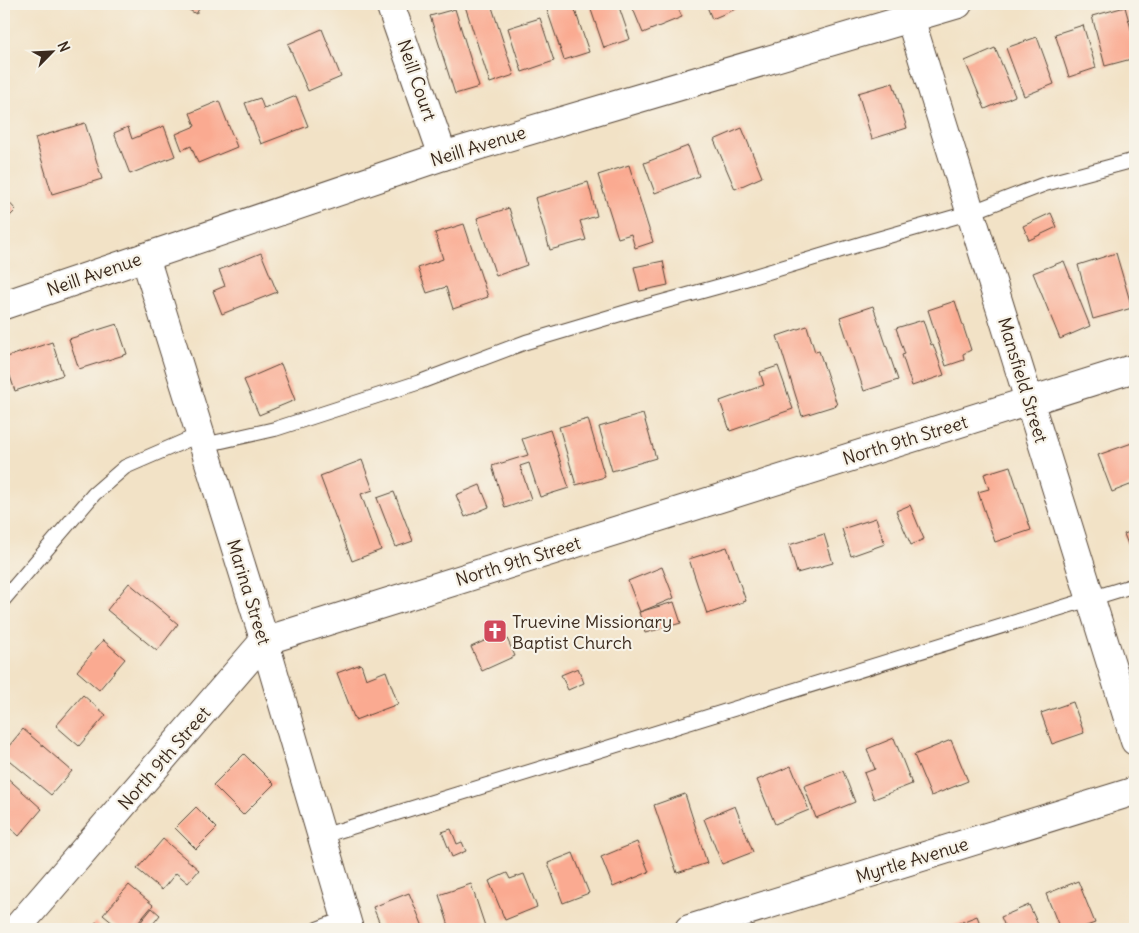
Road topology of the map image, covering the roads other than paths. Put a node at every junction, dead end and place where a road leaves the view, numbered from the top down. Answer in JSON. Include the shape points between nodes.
{"nodes":[{"id":1,"x":390,"y":4,"type":"edge"},
{"id":2,"x":958,"y":4,"type":"edge"},
{"id":3,"x":910,"y":18,"type":"junction"},
{"id":4,"x":443,"y":156,"type":"junction"},
{"id":5,"x":1135,"y":160,"type":"edge"},
{"id":6,"x":972,"y":212,"type":"junction"},
{"id":7,"x":145,"y":257,"type":"junction"},
{"id":8,"x":4,"y":305,"type":"edge"},
{"id":9,"x":1135,"y":368,"type":"edge"},
{"id":10,"x":1029,"y":401,"type":"junction"},
{"id":11,"x":202,"y":440,"type":"junction"},
{"id":12,"x":1135,"y":585,"type":"edge"},
{"id":13,"x":4,"y":600,"type":"edge"},
{"id":14,"x":1090,"y":600,"type":"junction"},
{"id":15,"x":264,"y":641,"type":"junction"},
{"id":16,"x":1135,"y":741,"type":"edge"},
{"id":17,"x":1135,"y":791,"type":"edge"},
{"id":18,"x":322,"y":836,"type":"junction"},
{"id":19,"x":348,"y":924,"type":"edge"},
{"id":20,"x":16,"y":929,"type":"edge"},
{"id":21,"x":317,"y":929,"type":"edge"},
{"id":22,"x":689,"y":929,"type":"edge"}],
"edges":[{"from":1,"to":4,"type":"street","name":"Neill Court"},
{"from":2,"to":3,"type":"street","name":"Neill Avenue"},
{"from":3,"to":4,"type":"street","name":"Neill Avenue"},
{"from":3,"to":6,"type":"street","name":"Mansfield Street"},
{"from":4,"to":7,"type":"street","name":"Neill Avenue"},
{"from":5,"to":6,"type":"lane","via":[[1045,184]]},
{"from":6,"to":10,"type":"street","name":"Mansfield Street"},
{"from":6,"to":11,"type":"lane","via":[[535,339],[420,382],[275,429]]},
{"from":7,"to":8,"type":"street","name":"Neill Avenue"},
{"from":7,"to":11,"type":"street","name":"Marina Street"},
{"from":9,"to":10,"type":"street","name":"North 9th Street"},
{"from":10,"to":14,"type":"street","name":"Mansfield Street"},
{"from":10,"to":15,"type":"street","name":"North 9th Street"},
{"from":11,"to":13,"type":"lane","via":[[125,467],[94,494]]},
{"from":11,"to":15,"type":"street","name":"Marina Street"},
{"from":12,"to":14,"type":"lane"},
{"from":14,"to":16,"type":"street","name":"Mansfield Street"},
{"from":14,"to":18,"type":"lane"},
{"from":15,"to":18,"type":"street","name":"Marina Street"},
{"from":15,"to":20,"type":"street","name":"North 9th Street"},
{"from":17,"to":22,"type":"street","name":"Myrtle Avenue"},
{"from":18,"to":19,"type":"street","name":"Marina Street"},
{"from":19,"to":21,"type":"lane"}]}
